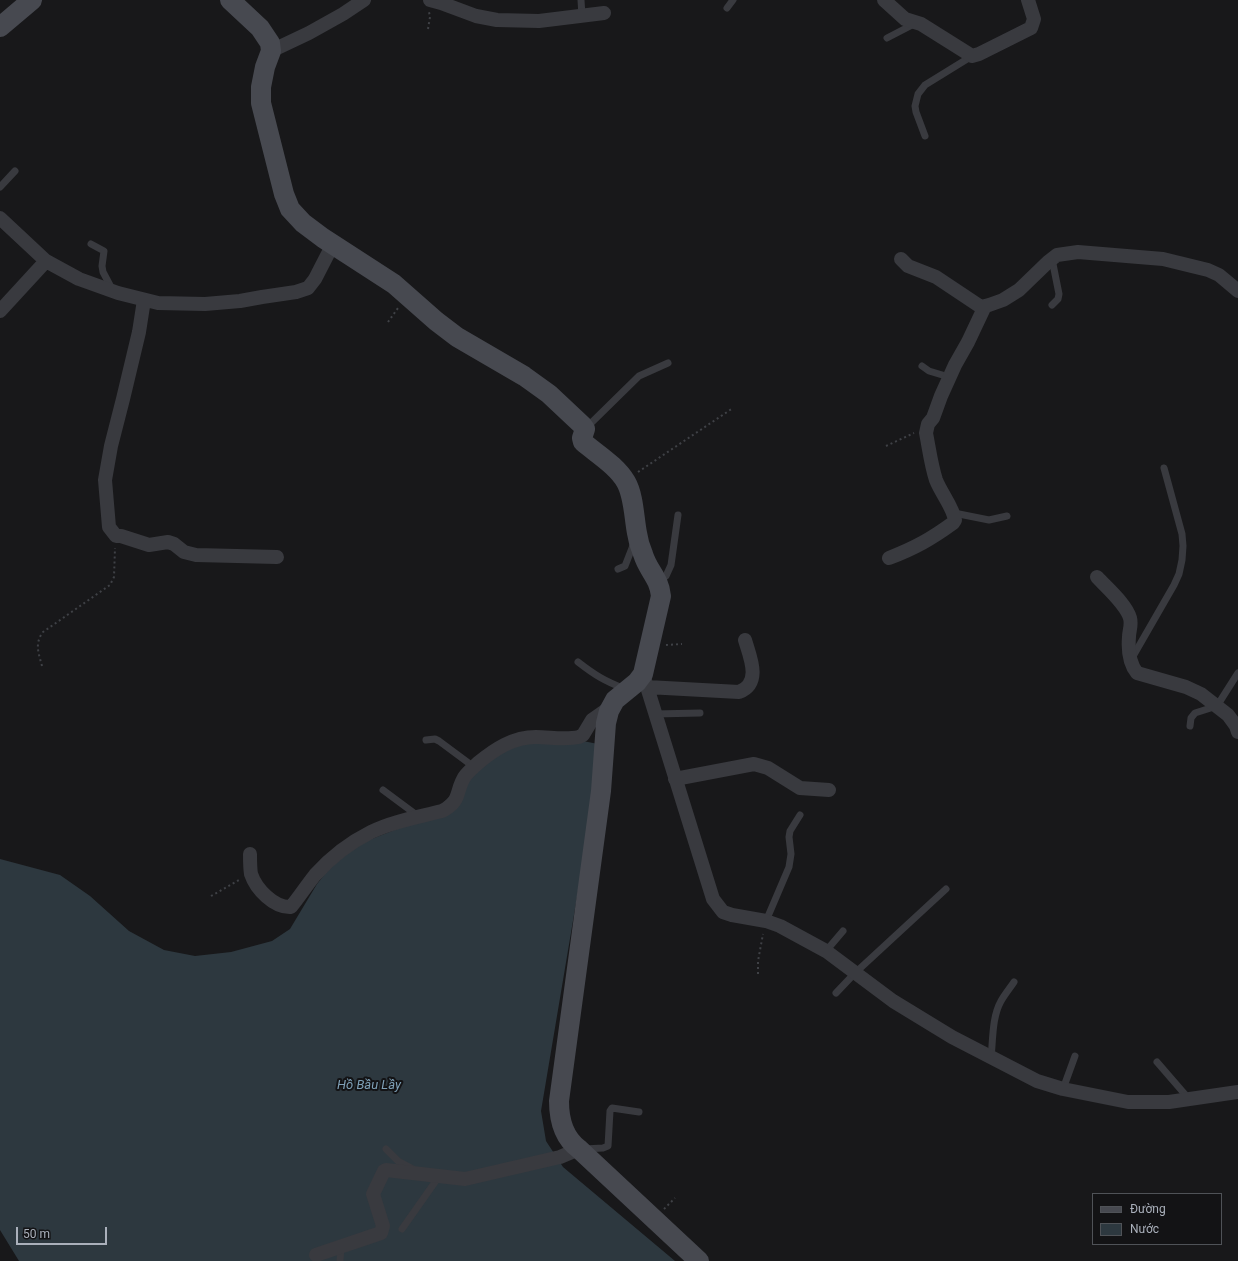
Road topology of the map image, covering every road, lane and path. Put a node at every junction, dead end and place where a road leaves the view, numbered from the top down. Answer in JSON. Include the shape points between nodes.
{"nodes":[{"id":1,"x":32,"y":0,"type":"edge"},
{"id":2,"x":230,"y":0,"type":"edge"},
{"id":3,"x":364,"y":0,"type":"edge"},
{"id":4,"x":581,"y":0,"type":"edge"},
{"id":5,"x":733,"y":0,"type":"edge"},
{"id":6,"x":884,"y":0,"type":"edge"},
{"id":7,"x":1028,"y":0,"type":"edge"},
{"id":8,"x":430,"y":6,"type":"edge"},
{"id":9,"x":728,"y":8,"type":"dead end"},
{"id":10,"x":604,"y":13,"type":"dead end"},
{"id":11,"x":582,"y":16,"type":"junction"},
{"id":12,"x":916,"y":23,"type":"junction"},
{"id":13,"x":0,"y":27,"type":"edge"},
{"id":14,"x":428,"y":29,"type":"dead end"},
{"id":15,"x":887,"y":38,"type":"dead end"},
{"id":16,"x":271,"y":51,"type":"junction"},
{"id":17,"x":972,"y":56,"type":"junction"},
{"id":18,"x":925,"y":136,"type":"dead end"},
{"id":19,"x":15,"y":171,"type":"dead end"},
{"id":20,"x":0,"y":187,"type":"edge"},
{"id":21,"x":0,"y":218,"type":"edge"},
{"id":22,"x":91,"y":244,"type":"dead end"},
{"id":23,"x":333,"y":244,"type":"junction"},
{"id":24,"x":901,"y":259,"type":"dead end"},
{"id":25,"x":1052,"y":259,"type":"junction"},
{"id":26,"x":46,"y":261,"type":"junction"},
{"id":27,"x":113,"y":291,"type":"junction"},
{"id":28,"x":1238,"y":291,"type":"edge"},
{"id":29,"x":144,"y":300,"type":"junction"},
{"id":30,"x":1052,"y":305,"type":"dead end"},
{"id":31,"x":985,"y":306,"type":"junction"},
{"id":32,"x":0,"y":311,"type":"edge"},
{"id":33,"x":668,"y":363,"type":"dead end"},
{"id":34,"x":922,"y":366,"type":"dead end"},
{"id":35,"x":949,"y":377,"type":"junction"},
{"id":36,"x":733,"y":408,"type":"dead end"},
{"id":37,"x":926,"y":427,"type":"junction"},
{"id":38,"x":584,"y":430,"type":"junction"},
{"id":39,"x":886,"y":446,"type":"dead end"},
{"id":40,"x":1164,"y":468,"type":"dead end"},
{"id":41,"x":625,"y":481,"type":"junction"},
{"id":42,"x":954,"y":513,"type":"junction"},
{"id":43,"x":678,"y":516,"type":"dead end"},
{"id":44,"x":1007,"y":516,"type":"dead end"},
{"id":45,"x":637,"y":534,"type":"junction"},
{"id":46,"x":116,"y":536,"type":"junction"},
{"id":47,"x":277,"y":557,"type":"dead end"},
{"id":48,"x":889,"y":558,"type":"dead end"},
{"id":49,"x":618,"y":569,"type":"dead end"},
{"id":50,"x":1097,"y":577,"type":"dead end"},
{"id":51,"x":658,"y":582,"type":"junction"},
{"id":52,"x":745,"y":640,"type":"dead end"},
{"id":53,"x":1131,"y":660,"type":"junction"},
{"id":54,"x":578,"y":662,"type":"dead end"},
{"id":55,"x":42,"y":666,"type":"dead end"},
{"id":56,"x":1238,"y":673,"type":"edge"},
{"id":57,"x":645,"y":680,"type":"junction"},
{"id":58,"x":628,"y":690,"type":"junction"},
{"id":59,"x":612,"y":706,"type":"junction"},
{"id":60,"x":1217,"y":706,"type":"junction"},
{"id":61,"x":700,"y":713,"type":"dead end"},
{"id":62,"x":655,"y":714,"type":"junction"},
{"id":63,"x":1190,"y":726,"type":"dead end"},
{"id":64,"x":1238,"y":732,"type":"edge"},
{"id":65,"x":426,"y":740,"type":"dead end"},
{"id":66,"x":474,"y":767,"type":"junction"},
{"id":67,"x":675,"y":779,"type":"junction"},
{"id":68,"x":383,"y":790,"type":"dead end"},
{"id":69,"x":829,"y":790,"type":"dead end"},
{"id":70,"x":800,"y":815,"type":"dead end"},
{"id":71,"x":419,"y":817,"type":"junction"},
{"id":72,"x":250,"y":854,"type":"dead end"},
{"id":73,"x":251,"y":873,"type":"junction"},
{"id":74,"x":946,"y":889,"type":"dead end"},
{"id":75,"x":211,"y":896,"type":"dead end"},
{"id":76,"x":766,"y":921,"type":"junction"},
{"id":77,"x":843,"y":931,"type":"dead end"},
{"id":78,"x":826,"y":951,"type":"junction"},
{"id":79,"x":856,"y":973,"type":"junction"},
{"id":80,"x":758,"y":974,"type":"dead end"},
{"id":81,"x":1014,"y":982,"type":"dead end"},
{"id":82,"x":836,"y":993,"type":"dead end"},
{"id":83,"x":1075,"y":1056,"type":"dead end"},
{"id":84,"x":991,"y":1058,"type":"junction"},
{"id":85,"x":1157,"y":1062,"type":"dead end"},
{"id":86,"x":1063,"y":1089,"type":"junction"},
{"id":87,"x":1238,"y":1092,"type":"edge"},
{"id":88,"x":1189,"y":1099,"type":"junction"},
{"id":89,"x":639,"y":1112,"type":"dead end"},
{"id":90,"x":386,"y":1149,"type":"dead end"},
{"id":91,"x":579,"y":1149,"type":"junction"},
{"id":92,"x":433,"y":1175,"type":"junction"},
{"id":93,"x":402,"y":1229,"type":"dead end"},
{"id":94,"x":340,"y":1254,"type":"edge"},
{"id":95,"x":316,"y":1255,"type":"dead end"},
{"id":96,"x":699,"y":1261,"type":"edge"}],
"edges":[{"from":1,"to":13,"type":"street"},
{"from":2,"to":16,"type":"street","via":[[260,28],[270,43]]},
{"from":3,"to":16,"type":"street","via":[[309,33]]},
{"from":4,"to":11,"type":"lane"},
{"from":5,"to":9,"type":"lane"},
{"from":6,"to":12,"type":"street","via":[[905,19]]},
{"from":7,"to":17,"type":"street","via":[[1034,19],[1031,28]]},
{"from":8,"to":11,"type":"street","via":[[441,3],[476,16],[497,20],[539,21]]},
{"from":8,"to":14,"type":"path"},
{"from":10,"to":11,"type":"street"},
{"from":12,"to":15,"type":"lane"},
{"from":12,"to":17,"type":"street"},
{"from":16,"to":23,"type":"street","via":[[261,87],[261,103],[284,194],[290,209],[303,223]]},
{"from":17,"to":18,"type":"lane","via":[[925,85],[918,94],[916,112]]},
{"from":19,"to":20,"type":"lane"},
{"from":21,"to":26,"type":"street"},
{"from":22,"to":27,"type":"lane","via":[[104,251],[103,272]]},
{"from":23,"to":29,"type":"street","via":[[315,279],[308,288],[296,292],[205,304],[158,303]]},
{"from":23,"to":38,"type":"street","via":[[394,284],[457,337],[524,376],[549,394]]},
{"from":24,"to":31,"type":"street","via":[[908,266],[936,277],[975,304]]},
{"from":25,"to":28,"type":"street","via":[[1057,255],[1078,252],[1163,259],[1213,272]]},
{"from":25,"to":30,"type":"lane","via":[[1059,294]]},
{"from":25,"to":31,"type":"street","via":[[1019,290],[1003,300]]},
{"from":26,"to":27,"type":"street","via":[[79,279]]},
{"from":26,"to":32,"type":"street"},
{"from":27,"to":29,"type":"street"},
{"from":29,"to":46,"type":"street","via":[[105,480],[110,527]]},
{"from":31,"to":35,"type":"street"},
{"from":33,"to":38,"type":"lane","via":[[639,376]]},
{"from":34,"to":35,"type":"lane"},
{"from":35,"to":37,"type":"street","via":[[933,418]]},
{"from":36,"to":41,"type":"path"},
{"from":37,"to":39,"type":"path"},
{"from":37,"to":42,"type":"street","via":[[936,480]]},
{"from":38,"to":41,"type":"street","via":[[583,442]]},
{"from":40,"to":53,"type":"lane","via":[[1182,534],[1182,560],[1174,586]]},
{"from":41,"to":45,"type":"street","via":[[629,488]]},
{"from":42,"to":44,"type":"lane","via":[[989,520]]},
{"from":42,"to":48,"type":"street","via":[[953,523],[928,540]]},
{"from":43,"to":51,"type":"lane","via":[[671,565],[666,576]]},
{"from":45,"to":49,"type":"lane","via":[[625,566]]},
{"from":45,"to":51,"type":"street","via":[[647,565]]},
{"from":46,"to":47,"type":"street","via":[[149,545],[168,542],[184,552],[196,555]]},
{"from":46,"to":55,"type":"path","via":[[113,581],[43,632],[37,649]]},
{"from":50,"to":53,"type":"street","via":[[1130,616]]},
{"from":51,"to":57,"type":"street","via":[[661,596]]},
{"from":52,"to":57,"type":"street","via":[[753,678],[748,687],[739,692]]},
{"from":53,"to":60,"type":"street","via":[[1132,667],[1137,673],[1186,687]]},
{"from":54,"to":58,"type":"lane","via":[[596,676]]},
{"from":56,"to":60,"type":"lane"},
{"from":57,"to":58,"type":"street","via":[[637,682]]},
{"from":57,"to":62,"type":"street"},
{"from":58,"to":59,"type":"street","via":[[615,700]]},
{"from":59,"to":66,"type":"street","via":[[592,720],[579,738],[535,737],[516,740],[488,754]]},
{"from":59,"to":91,"type":"street","via":[[606,723],[601,791],[559,1102],[559,1116],[564,1131],[572,1144]]},
{"from":60,"to":63,"type":"lane","via":[[1195,713]]},
{"from":60,"to":64,"type":"street","via":[[1228,715]]},
{"from":61,"to":62,"type":"lane"},
{"from":62,"to":67,"type":"street"},
{"from":65,"to":66,"type":"lane","via":[[439,741]]},
{"from":66,"to":71,"type":"street","via":[[466,776],[450,807]]},
{"from":67,"to":69,"type":"street","via":[[754,764],[768,768],[800,788]]},
{"from":67,"to":76,"type":"street","via":[[713,899],[723,912],[732,916]]},
{"from":68,"to":71,"type":"lane"},
{"from":70,"to":76,"type":"lane","via":[[790,831],[789,866]]},
{"from":71,"to":73,"type":"street","via":[[398,822],[355,841],[316,875],[291,907],[280,905],[262,892]]},
{"from":72,"to":73,"type":"street"},
{"from":73,"to":75,"type":"path"},
{"from":74,"to":79,"type":"lane"},
{"from":76,"to":78,"type":"street"},
{"from":76,"to":80,"type":"path","via":[[757,967]]},
{"from":77,"to":78,"type":"lane"},
{"from":78,"to":79,"type":"street"},
{"from":79,"to":82,"type":"lane"},
{"from":79,"to":84,"type":"street","via":[[893,1001]]},
{"from":81,"to":84,"type":"lane","via":[[998,1008]]},
{"from":83,"to":86,"type":"lane"},
{"from":84,"to":86,"type":"street","via":[[1037,1081]]},
{"from":85,"to":88,"type":"lane"},
{"from":86,"to":88,"type":"street","via":[[1128,1102],[1169,1102]]},
{"from":87,"to":88,"type":"street"},
{"from":89,"to":91,"type":"lane","via":[[612,1108],[608,1146]]},
{"from":90,"to":92,"type":"lane","via":[[402,1164]]},
{"from":91,"to":92,"type":"street","via":[[465,1179]]},
{"from":91,"to":96,"type":"street"},
{"from":92,"to":93,"type":"lane"},
{"from":92,"to":94,"type":"street","via":[[384,1171],[373,1194],[383,1226],[381,1233]]},
{"from":94,"to":95,"type":"street"}]}
